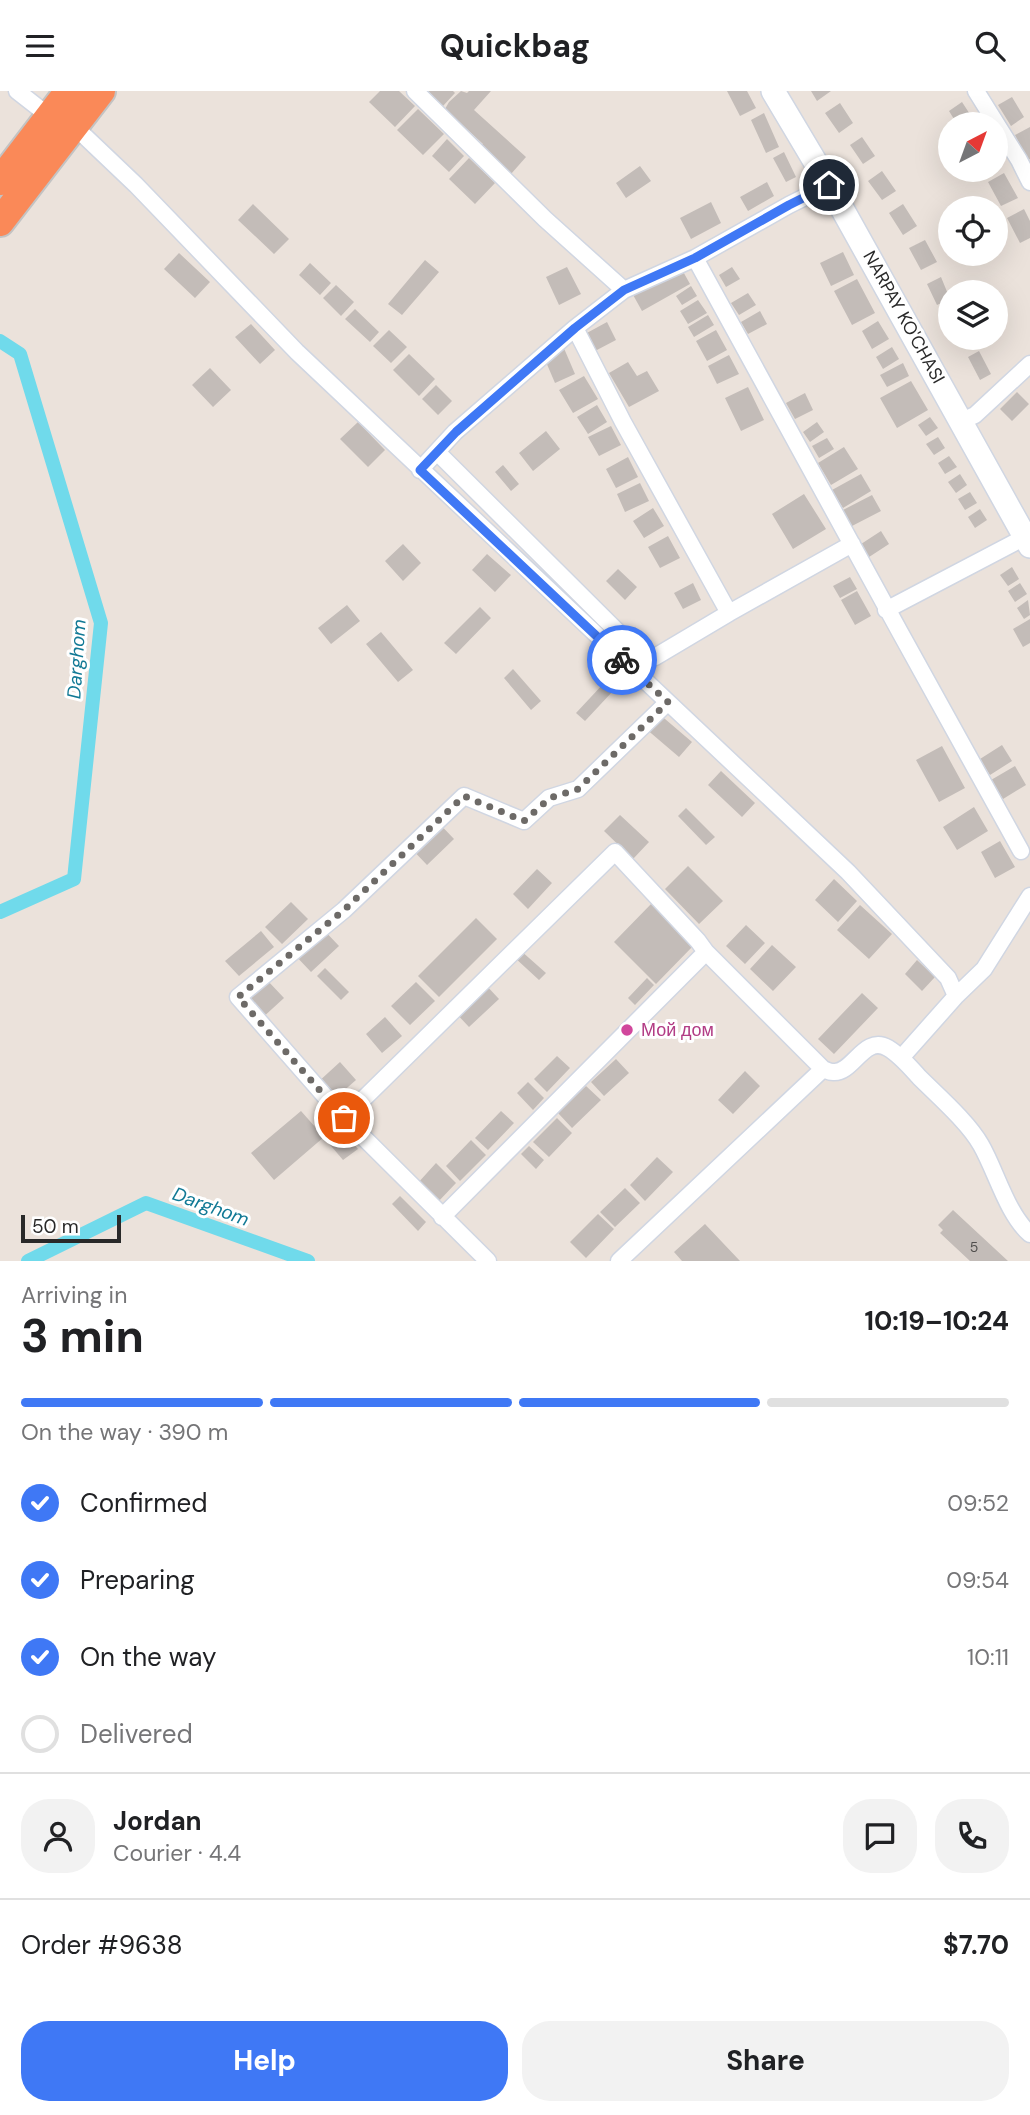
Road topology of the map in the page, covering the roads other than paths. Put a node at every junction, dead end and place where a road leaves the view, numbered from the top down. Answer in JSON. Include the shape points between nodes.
{"nodes":[{"id":1,"x":17,"y":91,"type":"edge"},
{"id":2,"x":69,"y":91,"type":"edge"},
{"id":3,"x":101,"y":91,"type":"edge"},
{"id":4,"x":415,"y":91,"type":"edge"},
{"id":5,"x":773,"y":91,"type":"edge"},
{"id":6,"x":976,"y":91,"type":"edge"},
{"id":7,"x":61,"y":121,"type":"junction"},
{"id":8,"x":1030,"y":182,"type":"edge"},
{"id":9,"x":829,"y":185,"type":"junction"},
{"id":10,"x":9,"y":188,"type":"edge"},
{"id":11,"x":0,"y":222,"type":"edge"},
{"id":12,"x":695,"y":258,"type":"junction"},
{"id":13,"x":624,"y":290,"type":"junction"},
{"id":14,"x":575,"y":328,"type":"junction"},
{"id":15,"x":1030,"y":364,"type":"edge"},
{"id":16,"x":962,"y":421,"type":"junction"},
{"id":17,"x":437,"y":452,"type":"junction"},
{"id":18,"x":420,"y":470,"type":"junction"},
{"id":19,"x":1027,"y":542,"type":"edge"},
{"id":20,"x":852,"y":544,"type":"junction"},
{"id":21,"x":887,"y":610,"type":"junction"},
{"id":22,"x":729,"y":613,"type":"junction"},
{"id":23,"x":668,"y":702,"type":"junction"},
{"id":24,"x":1021,"y":851,"type":"dead end"},
{"id":25,"x":1030,"y":896,"type":"edge"},
{"id":26,"x":706,"y":952,"type":"junction"},
{"id":27,"x":957,"y":996,"type":"junction"},
{"id":28,"x":901,"y":1058,"type":"junction"},
{"id":29,"x":822,"y":1069,"type":"junction"},
{"id":30,"x":344,"y":1118,"type":"junction"},
{"id":31,"x":442,"y":1217,"type":"junction"},
{"id":32,"x":1030,"y":1234,"type":"edge"},
{"id":33,"x":488,"y":1261,"type":"edge"},
{"id":34,"x":619,"y":1261,"type":"edge"}],
"edges":[{"from":1,"to":7,"type":"street"},
{"from":2,"to":7,"type":"highway"},
{"from":3,"to":7,"type":"highway"},
{"from":4,"to":13,"type":"street"},
{"from":5,"to":9,"type":"street","name":"NARPAY KO'CHASI"},
{"from":6,"to":8,"type":"street"},
{"from":7,"to":10,"type":"highway"},
{"from":7,"to":18,"type":"street","via":[[136,185],[297,352]]},
{"from":9,"to":12,"type":"street"},
{"from":9,"to":16,"type":"street","name":"NARPAY KO'CHASI"},
{"from":10,"to":11,"type":"highway"},
{"from":12,"to":13,"type":"street"},
{"from":12,"to":20,"type":"street"},
{"from":13,"to":14,"type":"street"},
{"from":14,"to":17,"type":"street"},
{"from":14,"to":22,"type":"street"},
{"from":15,"to":16,"type":"street","via":[[975,415]]},
{"from":16,"to":19,"type":"street","name":"NARPAY KO'CHASI"},
{"from":17,"to":18,"type":"street"},
{"from":17,"to":22,"type":"street","via":[[648,658]]},
{"from":18,"to":23,"type":"street"},
{"from":19,"to":21,"type":"street"},
{"from":20,"to":21,"type":"street"},
{"from":20,"to":22,"type":"street"},
{"from":21,"to":24,"type":"street"},
{"from":23,"to":27,"type":"street","via":[[848,872],[948,978]]},
{"from":23,"to":30,"type":"street","via":[[578,789],[550,798],[524,821],[464,796],[344,910],[238,997]]},
{"from":25,"to":27,"type":"street","via":[[984,969]]},
{"from":26,"to":29,"type":"street"},
{"from":26,"to":30,"type":"street","via":[[615,852]]},
{"from":26,"to":31,"type":"street"},
{"from":27,"to":28,"type":"street"},
{"from":28,"to":29,"type":"street","via":[[886,1046],[876,1046],[865,1049],[842,1070]]},
{"from":28,"to":32,"type":"street","via":[[980,1142],[1013,1211]]},
{"from":29,"to":34,"type":"street"},
{"from":30,"to":31,"type":"street"},
{"from":31,"to":33,"type":"street"}]}
